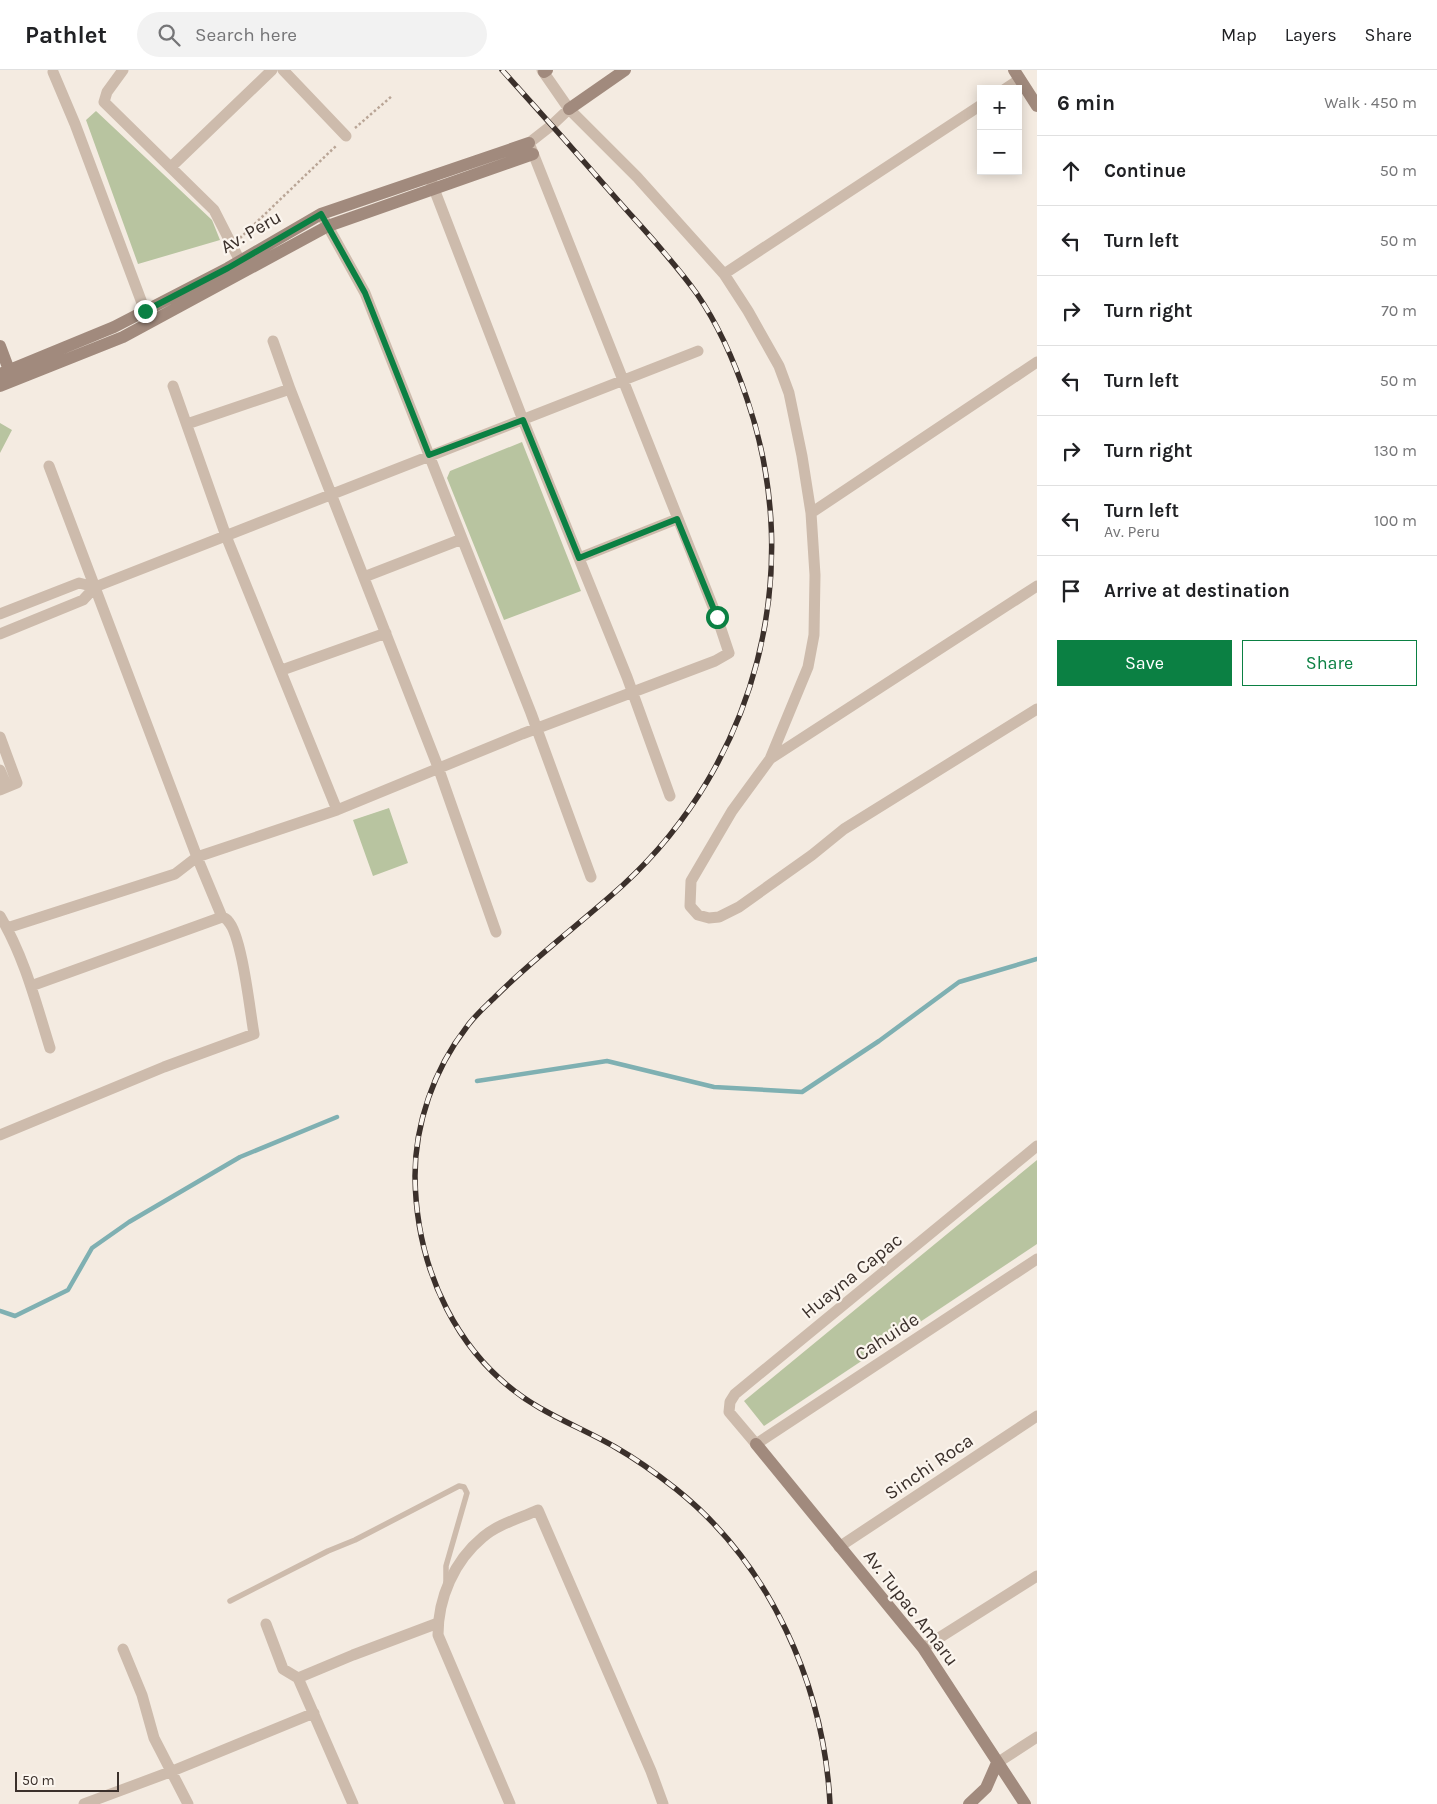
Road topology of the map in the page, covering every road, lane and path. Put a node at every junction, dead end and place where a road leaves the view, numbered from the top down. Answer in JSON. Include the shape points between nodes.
{"nodes":[{"id":1,"x":123,"y":70,"type":"edge"},
{"id":2,"x":272,"y":70,"type":"edge"},
{"id":3,"x":283,"y":70,"type":"edge"},
{"id":4,"x":625,"y":70,"type":"edge"},
{"id":5,"x":544,"y":71,"type":"edge"},
{"id":6,"x":53,"y":72,"type":"dead end"},
{"id":7,"x":1017,"y":75,"type":"edge"},
{"id":8,"x":1008,"y":85,"type":"edge"},
{"id":9,"x":392,"y":96,"type":"dead end"},
{"id":10,"x":1037,"y":106,"type":"edge"},
{"id":11,"x":977,"y":108,"type":"edge"},
{"id":12,"x":568,"y":109,"type":"junction"},
{"id":13,"x":346,"y":136,"type":"junction"},
{"id":14,"x":531,"y":148,"type":"junction"},
{"id":15,"x":171,"y":167,"type":"junction"},
{"id":16,"x":432,"y":183,"type":"junction"},
{"id":17,"x":321,"y":214,"type":"junction"},
{"id":18,"x":328,"y":226,"type":"junction"},
{"id":19,"x":237,"y":239,"type":"dead end"},
{"id":20,"x":240,"y":261,"type":"junction"},
{"id":21,"x":724,"y":274,"type":"junction"},
{"id":22,"x":145,"y":311,"type":"junction"},
{"id":23,"x":273,"y":341,"type":"dead end"},
{"id":24,"x":0,"y":346,"type":"edge"},
{"id":25,"x":698,"y":351,"type":"dead end"},
{"id":26,"x":1037,"y":362,"type":"edge"},
{"id":27,"x":4,"y":379,"type":"edge"},
{"id":28,"x":622,"y":381,"type":"junction"},
{"id":29,"x":173,"y":386,"type":"dead end"},
{"id":30,"x":290,"y":389,"type":"junction"},
{"id":31,"x":523,"y":420,"type":"junction"},
{"id":32,"x":187,"y":424,"type":"junction"},
{"id":33,"x":429,"y":455,"type":"junction"},
{"id":34,"x":49,"y":466,"type":"dead end"},
{"id":35,"x":332,"y":494,"type":"junction"},
{"id":36,"x":811,"y":513,"type":"junction"},
{"id":37,"x":677,"y":519,"type":"junction"},
{"id":38,"x":226,"y":536,"type":"junction"},
{"id":39,"x":462,"y":539,"type":"junction"},
{"id":40,"x":579,"y":558,"type":"junction"},
{"id":41,"x":364,"y":577,"type":"junction"},
{"id":42,"x":1037,"y":586,"type":"edge"},
{"id":43,"x":95,"y":587,"type":"junction"},
{"id":44,"x":0,"y":614,"type":"edge"},
{"id":45,"x":386,"y":633,"type":"junction"},
{"id":46,"x":0,"y":634,"type":"edge"},
{"id":47,"x":282,"y":670,"type":"junction"},
{"id":48,"x":633,"y":693,"type":"junction"},
{"id":49,"x":1037,"y":709,"type":"edge"},
{"id":50,"x":537,"y":728,"type":"junction"},
{"id":51,"x":0,"y":737,"type":"edge"},
{"id":52,"x":770,"y":759,"type":"junction"},
{"id":53,"x":438,"y":767,"type":"junction"},
{"id":54,"x":3,"y":772,"type":"edge"},
{"id":55,"x":3,"y":789,"type":"edge"},
{"id":56,"x":670,"y":796,"type":"dead end"},
{"id":57,"x":337,"y":810,"type":"junction"},
{"id":58,"x":197,"y":857,"type":"junction"},
{"id":59,"x":591,"y":878,"type":"dead end"},
{"id":60,"x":0,"y":916,"type":"edge"},
{"id":61,"x":222,"y":918,"type":"junction"},
{"id":62,"x":7,"y":928,"type":"junction"},
{"id":63,"x":496,"y":932,"type":"dead end"},
{"id":64,"x":31,"y":986,"type":"junction"},
{"id":65,"x":50,"y":1048,"type":"dead end"},
{"id":66,"x":0,"y":1134,"type":"edge"},
{"id":67,"x":1037,"y":1146,"type":"edge"},
{"id":68,"x":1037,"y":1259,"type":"edge"},
{"id":69,"x":1037,"y":1416,"type":"edge"},
{"id":70,"x":756,"y":1444,"type":"junction"},
{"id":71,"x":840,"y":1547,"type":"junction"},
{"id":72,"x":1037,"y":1576,"type":"edge"},
{"id":73,"x":445,"y":1589,"type":"junction"},
{"id":74,"x":230,"y":1601,"type":"dead end"},
{"id":75,"x":438,"y":1623,"type":"junction"},
{"id":76,"x":266,"y":1624,"type":"dead end"},
{"id":77,"x":923,"y":1648,"type":"junction"},
{"id":78,"x":123,"y":1649,"type":"dead end"},
{"id":79,"x":298,"y":1678,"type":"junction"},
{"id":80,"x":314,"y":1713,"type":"junction"},
{"id":81,"x":1037,"y":1737,"type":"edge"},
{"id":82,"x":997,"y":1763,"type":"junction"},
{"id":83,"x":170,"y":1772,"type":"junction"},
{"id":84,"x":84,"y":1804,"type":"edge"},
{"id":85,"x":188,"y":1804,"type":"edge"},
{"id":86,"x":353,"y":1804,"type":"edge"},
{"id":87,"x":510,"y":1804,"type":"edge"},
{"id":88,"x":663,"y":1804,"type":"edge"},
{"id":89,"x":969,"y":1804,"type":"edge"},
{"id":90,"x":1025,"y":1804,"type":"edge"}],
"edges":[{"from":1,"to":15,"type":"street","via":[[107,92],[104,102]]},
{"from":2,"to":15,"type":"street"},
{"from":3,"to":13,"type":"street"},
{"from":4,"to":12,"type":"street"},
{"from":5,"to":12,"type":"street"},
{"from":6,"to":22,"type":"street"},
{"from":7,"to":8,"type":"street"},
{"from":7,"to":10,"type":"street"},
{"from":9,"to":13,"type":"path"},
{"from":11,"to":21,"type":"street"},
{"from":12,"to":14,"type":"street"},
{"from":12,"to":21,"type":"street","via":[[638,177]]},
{"from":13,"to":19,"type":"path"},
{"from":14,"to":16,"type":"street","name":"Av. Peru"},
{"from":14,"to":28,"type":"street"},
{"from":15,"to":20,"type":"street","via":[[218,215]]},
{"from":16,"to":17,"type":"street","name":"Av. Peru"},
{"from":16,"to":18,"type":"street"},
{"from":16,"to":31,"type":"street"},
{"from":17,"to":18,"type":"street"},
{"from":17,"to":20,"type":"street","name":"Av. Peru"},
{"from":18,"to":27,"type":"street","via":[[123,337]]},
{"from":18,"to":33,"type":"street","via":[[365,293]]},
{"from":20,"to":22,"type":"street","name":"Av. Peru"},
{"from":21,"to":36,"type":"street","via":[[779,366],[789,393]]},
{"from":22,"to":27,"type":"street","name":"Av. Peru"},
{"from":23,"to":30,"type":"street"},
{"from":24,"to":27,"type":"street"},
{"from":25,"to":28,"type":"street"},
{"from":26,"to":36,"type":"street"},
{"from":28,"to":31,"type":"street"},
{"from":28,"to":37,"type":"street"},
{"from":29,"to":32,"type":"street"},
{"from":30,"to":32,"type":"street"},
{"from":30,"to":35,"type":"street"},
{"from":31,"to":33,"type":"street"},
{"from":31,"to":40,"type":"street"},
{"from":32,"to":38,"type":"street"},
{"from":33,"to":35,"type":"street"},
{"from":33,"to":39,"type":"street"},
{"from":34,"to":43,"type":"street"},
{"from":35,"to":38,"type":"street"},
{"from":35,"to":41,"type":"street"},
{"from":36,"to":52,"type":"street","via":[[814,635],[808,667]]},
{"from":37,"to":40,"type":"street"},
{"from":37,"to":48,"type":"street","via":[[729,653]]},
{"from":38,"to":43,"type":"street"},
{"from":38,"to":47,"type":"street"},
{"from":39,"to":41,"type":"street"},
{"from":39,"to":50,"type":"street"},
{"from":40,"to":48,"type":"street"},
{"from":41,"to":45,"type":"street"},
{"from":42,"to":52,"type":"street"},
{"from":43,"to":44,"type":"street","via":[[79,584]]},
{"from":43,"to":46,"type":"street","via":[[83,600]]},
{"from":43,"to":58,"type":"street"},
{"from":45,"to":47,"type":"street"},
{"from":45,"to":53,"type":"street"},
{"from":47,"to":57,"type":"street"},
{"from":48,"to":50,"type":"street"},
{"from":48,"to":56,"type":"street"},
{"from":49,"to":52,"type":"street","via":[[844,829],[739,907],[719,917],[698,915],[690,906],[691,881],[732,812]]},
{"from":50,"to":53,"type":"street"},
{"from":50,"to":59,"type":"street"},
{"from":51,"to":54,"type":"street"},
{"from":53,"to":57,"type":"street"},
{"from":53,"to":63,"type":"street"},
{"from":54,"to":55,"type":"street","via":[[17,783]]},
{"from":57,"to":58,"type":"street"},
{"from":58,"to":61,"type":"street"},
{"from":58,"to":62,"type":"street","via":[[175,874]]},
{"from":60,"to":62,"type":"street"},
{"from":61,"to":64,"type":"street"},
{"from":61,"to":66,"type":"street","via":[[228,920],[234,931],[254,1034]]},
{"from":62,"to":64,"type":"street"},
{"from":64,"to":65,"type":"street"},
{"from":67,"to":70,"type":"street","name":"Huayna Capac","via":[[735,1394],[729,1412]]},
{"from":68,"to":70,"type":"street","name":"Cahuide"},
{"from":69,"to":71,"type":"street","name":"Sinchi Roca"},
{"from":70,"to":71,"type":"street","name":"Av. Tupac Amaru"},
{"from":71,"to":77,"type":"street","name":"Av. Tupac Amaru"},
{"from":72,"to":77,"type":"street"},
{"from":73,"to":74,"type":"lane","via":[[446,1566],[467,1492],[459,1486]]},
{"from":73,"to":75,"type":"street"},
{"from":73,"to":88,"type":"street","via":[[455,1569],[483,1536],[538,1510]]},
{"from":75,"to":79,"type":"street"},
{"from":75,"to":87,"type":"street","via":[[438,1635]]},
{"from":76,"to":79,"type":"street","via":[[283,1669]]},
{"from":77,"to":82,"type":"street","name":"Av. Tupac Amaru"},
{"from":78,"to":83,"type":"street","via":[[142,1695],[154,1738]]},
{"from":79,"to":80,"type":"street"},
{"from":80,"to":83,"type":"street"},
{"from":80,"to":86,"type":"street"},
{"from":81,"to":82,"type":"street"},
{"from":82,"to":89,"type":"street","via":[[986,1788]]},
{"from":82,"to":90,"type":"street","name":"Av. Tupac Amaru"},
{"from":83,"to":84,"type":"street"},
{"from":83,"to":85,"type":"street"}]}
